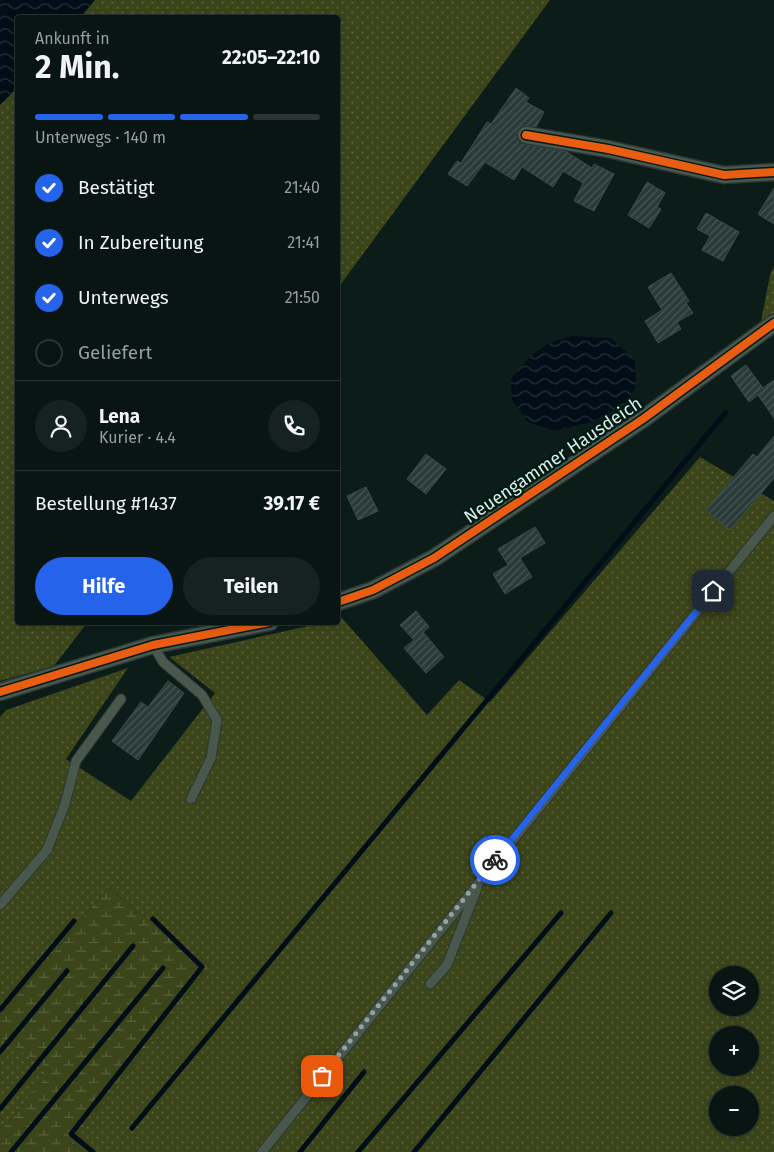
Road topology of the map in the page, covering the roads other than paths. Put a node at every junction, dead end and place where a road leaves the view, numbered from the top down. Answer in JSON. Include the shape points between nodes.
{"nodes":[{"id":1,"x":526,"y":135,"type":"dead end"},
{"id":2,"x":774,"y":172,"type":"edge"},
{"id":3,"x":774,"y":323,"type":"edge"},
{"id":4,"x":774,"y":516,"type":"edge"},
{"id":5,"x":340,"y":601,"type":"edge"},
{"id":6,"x":255,"y":625,"type":"edge"},
{"id":7,"x":152,"y":646,"type":"junction"},
{"id":8,"x":0,"y":692,"type":"edge"},
{"id":9,"x":122,"y":699,"type":"dead end"},
{"id":10,"x":191,"y":798,"type":"dead end"},
{"id":11,"x":480,"y":878,"type":"junction"},
{"id":12,"x":0,"y":905,"type":"edge"},
{"id":13,"x":430,"y":984,"type":"dead end"},
{"id":14,"x":262,"y":1152,"type":"edge"}],
"edges":[{"from":1,"to":2,"type":"street","via":[[608,149],[724,175]]},
{"from":3,"to":5,"type":"street","name":"Neuengammer Hausdeich","via":[[643,419],[434,558],[374,590]]},
{"from":4,"to":11,"type":"lane"},
{"from":6,"to":7,"type":"street"},
{"from":7,"to":8,"type":"street"},
{"from":7,"to":10,"type":"lane","via":[[163,662],[202,695],[217,720],[211,758]]},
{"from":9,"to":12,"type":"lane","via":[[76,761],[65,804],[47,850]]},
{"from":11,"to":13,"type":"lane","via":[[447,965]]},
{"from":11,"to":14,"type":"lane"}]}
